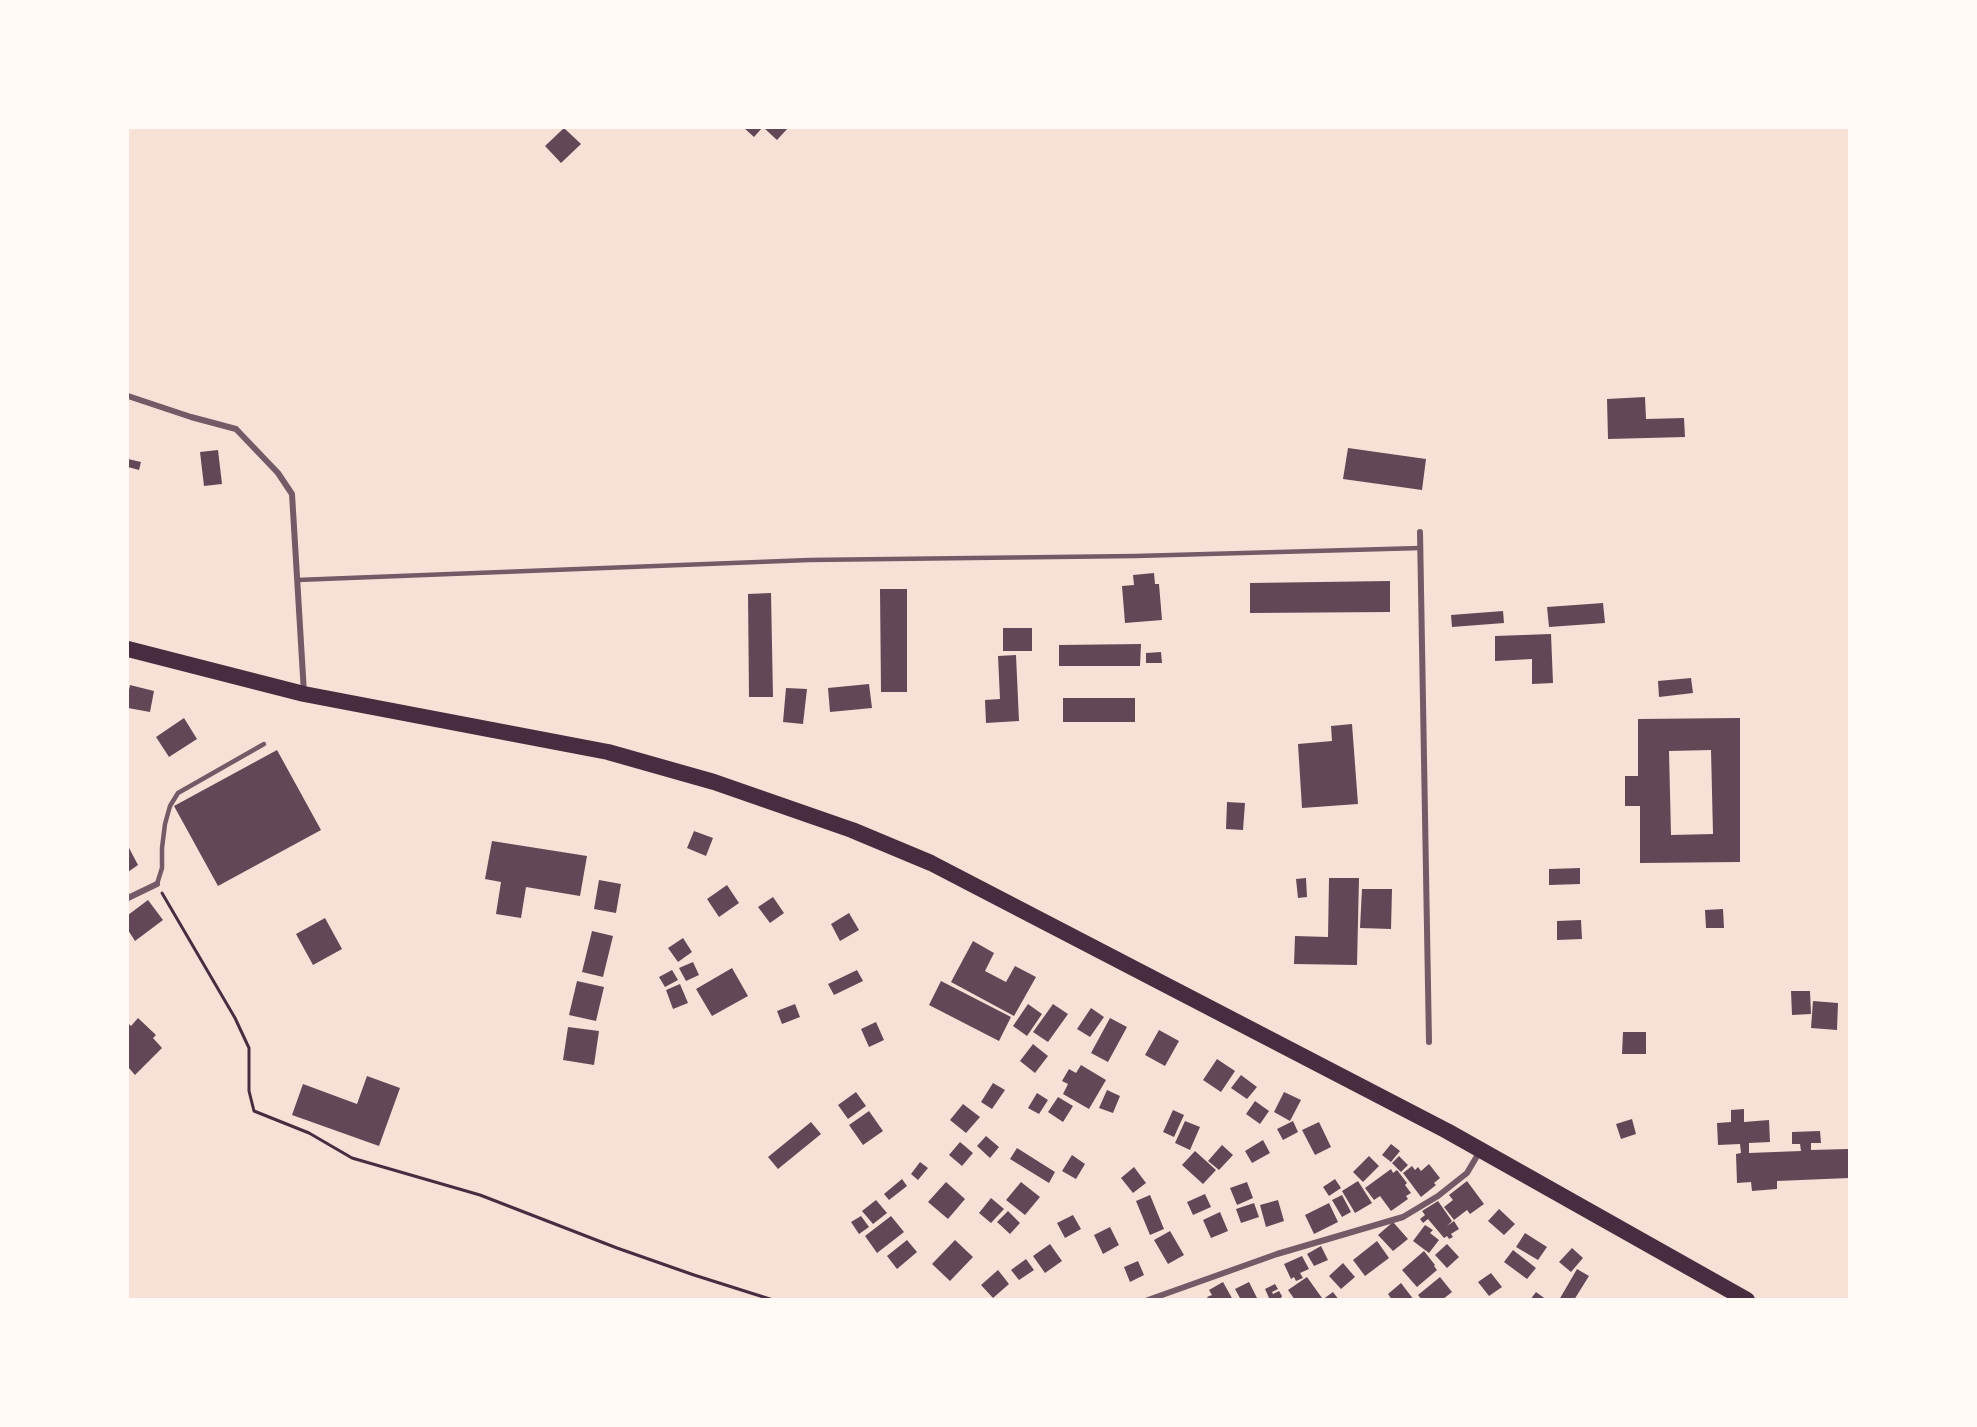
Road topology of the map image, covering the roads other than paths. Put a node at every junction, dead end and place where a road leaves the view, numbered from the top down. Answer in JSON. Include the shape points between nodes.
{"nodes":[{"id":1,"x":128,"y":396,"type":"edge"},
{"id":2,"x":1420,"y":532,"type":"dead end"},
{"id":3,"x":1420,"y":548,"type":"junction"},
{"id":4,"x":297,"y":580,"type":"junction"},
{"id":5,"x":128,"y":649,"type":"edge"},
{"id":6,"x":304,"y":694,"type":"junction"},
{"id":7,"x":264,"y":744,"type":"dead end"},
{"id":8,"x":157,"y":884,"type":"joint"},
{"id":9,"x":128,"y":898,"type":"edge"},
{"id":10,"x":1429,"y":1042,"type":"dead end"},
{"id":11,"x":1480,"y":1150,"type":"junction"},
{"id":12,"x":1148,"y":1299,"type":"edge"},
{"id":13,"x":1748,"y":1299,"type":"edge"}],
"edges":[{"from":1,"to":4,"type":"street","via":[[236,429],[249,441],[292,494]]},
{"from":2,"to":3,"type":"street"},
{"from":3,"to":4,"type":"lane","via":[[808,560]]},
{"from":3,"to":10,"type":"street"},
{"from":4,"to":6,"type":"street"},
{"from":5,"to":6,"type":"highway"},
{"from":6,"to":11,"type":"highway","via":[[608,752],[714,782],[852,830],[931,863]]},
{"from":7,"to":8,"type":"lane","via":[[178,793],[165,824]]},
{"from":8,"to":9,"type":"street"},
{"from":11,"to":12,"type":"street","via":[[1467,1173],[1403,1217],[1277,1254]]},
{"from":11,"to":13,"type":"highway"}]}
